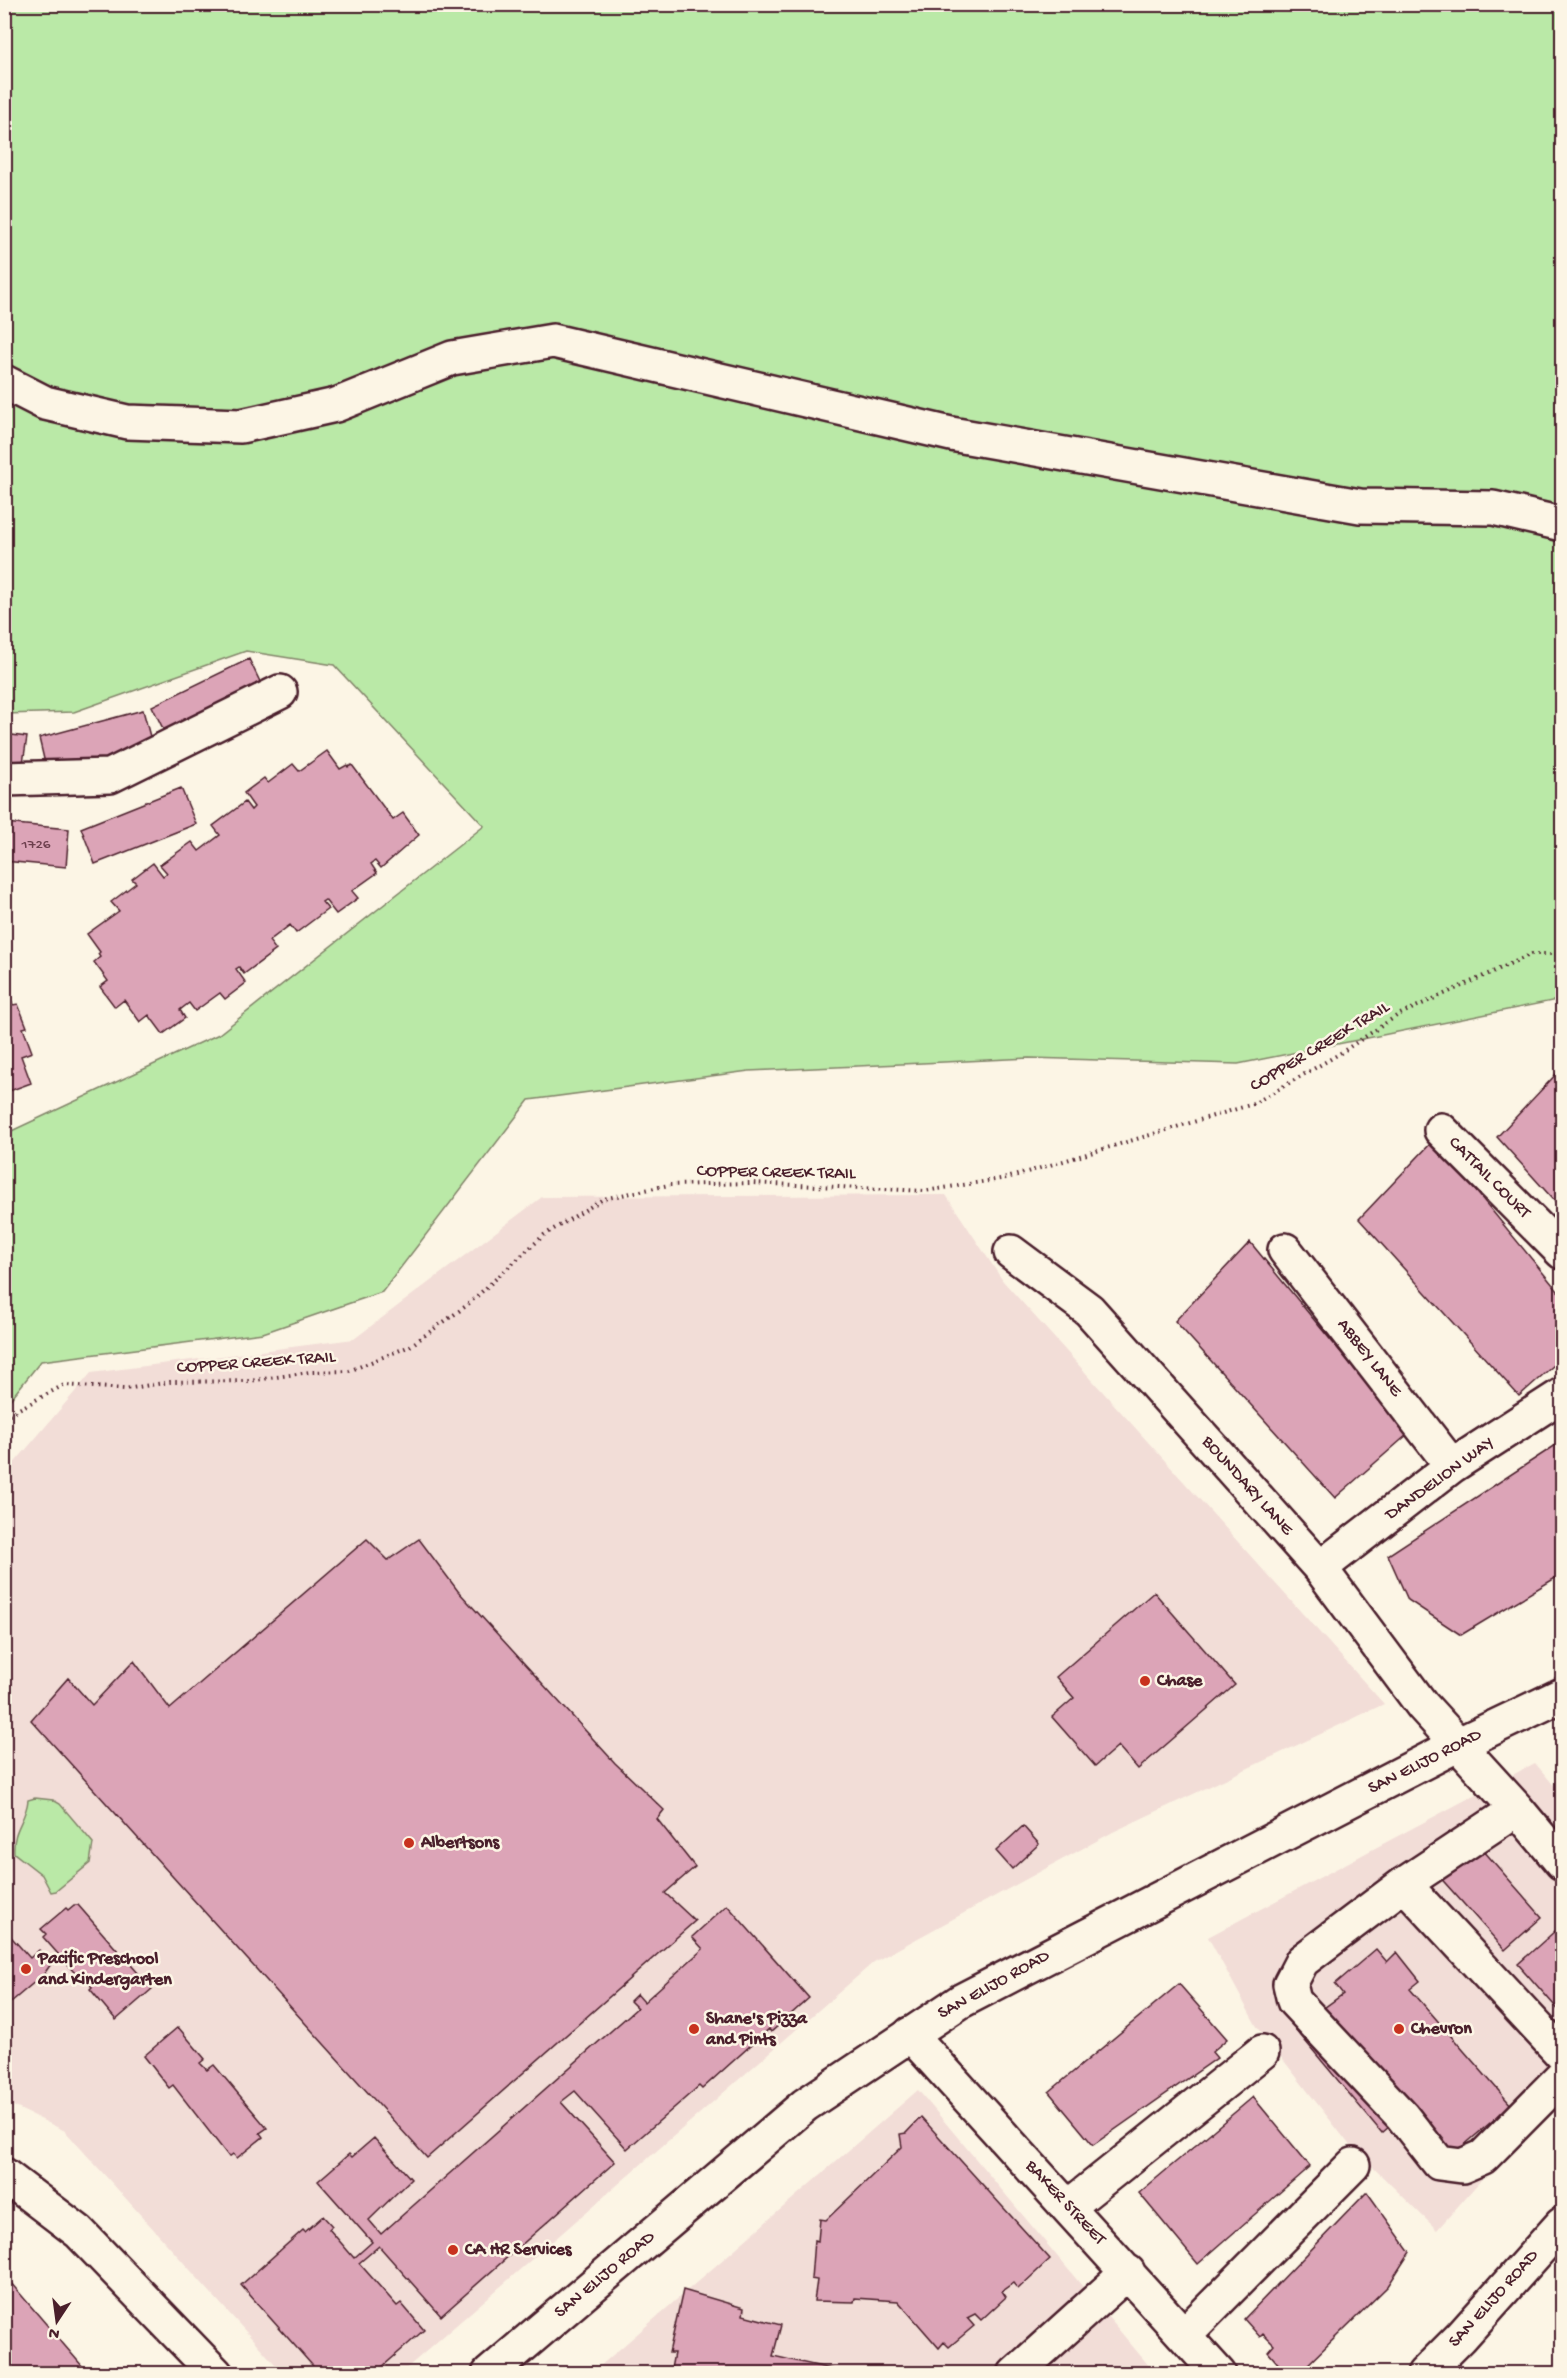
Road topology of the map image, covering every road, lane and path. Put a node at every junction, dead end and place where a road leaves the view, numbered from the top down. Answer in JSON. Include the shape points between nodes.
{"nodes":[{"id":1,"x":4,"y":382,"type":"edge"},
{"id":2,"x":1563,"y":524,"type":"edge"},
{"id":3,"x":280,"y":692,"type":"dead end"},
{"id":4,"x":4,"y":779,"type":"edge"},
{"id":5,"x":1563,"y":954,"type":"edge"},
{"id":6,"x":1441,"y":1130,"type":"dead end"},
{"id":7,"x":1286,"y":1250,"type":"dead end"},
{"id":8,"x":1011,"y":1252,"type":"dead end"},
{"id":9,"x":1563,"y":1252,"type":"edge"},
{"id":10,"x":1563,"y":1395,"type":"edge"},
{"id":11,"x":4,"y":1417,"type":"edge"},
{"id":12,"x":1452,"y":1466,"type":"junction"},
{"id":13,"x":1320,"y":1568,"type":"junction"},
{"id":14,"x":1563,"y":1695,"type":"edge"},
{"id":15,"x":1457,"y":1745,"type":"junction"},
{"id":16,"x":1517,"y":1809,"type":"junction"},
{"id":17,"x":1563,"y":1863,"type":"edge"},
{"id":18,"x":1404,"y":1884,"type":"junction"},
{"id":19,"x":910,"y":2034,"type":"junction"},
{"id":20,"x":1262,"y":2052,"type":"dead end"},
{"id":21,"x":1563,"y":2054,"type":"edge"},
{"id":22,"x":1563,"y":2077,"type":"edge"},
{"id":23,"x":1353,"y":2164,"type":"dead end"},
{"id":24,"x":4,"y":2175,"type":"edge"},
{"id":25,"x":1068,"y":2207,"type":"junction"},
{"id":26,"x":1563,"y":2224,"type":"edge"},
{"id":27,"x":1128,"y":2272,"type":"junction"},
{"id":28,"x":1184,"y":2335,"type":"junction"},
{"id":29,"x":216,"y":2373,"type":"edge"},
{"id":30,"x":489,"y":2373,"type":"edge"},
{"id":31,"x":1015,"y":2373,"type":"edge"},
{"id":32,"x":1219,"y":2373,"type":"edge"},
{"id":33,"x":1424,"y":2373,"type":"edge"}],
"edges":[{"from":1,"to":2,"type":"street","via":[[45,404],[127,422],[241,426],[336,405],[452,358],[553,341],[951,434],[1360,506],[1493,508]]},
{"from":3,"to":4,"type":"street","via":[[110,776]]},
{"from":5,"to":11,"type":"path","name":"COPPER CREEK TRAIL","via":[[1532,954],[1398,1015],[1253,1104],[1007,1178],[925,1191],[752,1183],[669,1185],[603,1199],[544,1234],[466,1306],[410,1346],[349,1371],[249,1381],[170,1382],[125,1389],[64,1385]]},
{"from":6,"to":9,"type":"street","name":"CATTAIL COURT"},
{"from":7,"to":12,"type":"street","name":"ABBEY LANE"},
{"from":8,"to":13,"type":"street","name":"BOUNDARY LANE","via":[[1089,1310]]},
{"from":10,"to":12,"type":"street","name":"DANDELION WAY"},
{"from":12,"to":13,"type":"street","name":"DANDELION WAY"},
{"from":13,"to":15,"type":"street","name":"BOUNDARY LANE","via":[[1422,1705]]},
{"from":14,"to":15,"type":"street","name":"SAN ELIJO ROAD"},
{"from":15,"to":16,"type":"street","name":"BOUNDARY LANE"},
{"from":15,"to":19,"type":"street","name":"SAN ELIJO ROAD","via":[[1054,1951],[961,2001]]},
{"from":16,"to":17,"type":"street","name":"BOUNDARY LANE"},
{"from":16,"to":18,"type":"street"},
{"from":18,"to":21,"type":"street"},
{"from":18,"to":22,"type":"street","via":[[1302,1961],[1290,1984],[1294,2001],[1395,2107],[1439,2163],[1462,2166],[1483,2157]]},
{"from":19,"to":25,"type":"street","name":"BAKER STREET"},
{"from":19,"to":30,"type":"street","name":"SAN ELIJO ROAD","via":[[805,2105]]},
{"from":20,"to":25,"type":"street"},
{"from":23,"to":28,"type":"street"},
{"from":24,"to":29,"type":"street","via":[[79,2232]]},
{"from":25,"to":27,"type":"street","name":"BAKER STREET"},
{"from":26,"to":33,"type":"street","name":"SAN ELIJO ROAD"},
{"from":27,"to":28,"type":"street","name":"BAKER STREET"},
{"from":27,"to":31,"type":"street"},
{"from":28,"to":32,"type":"street","name":"BAKER STREET"}]}
